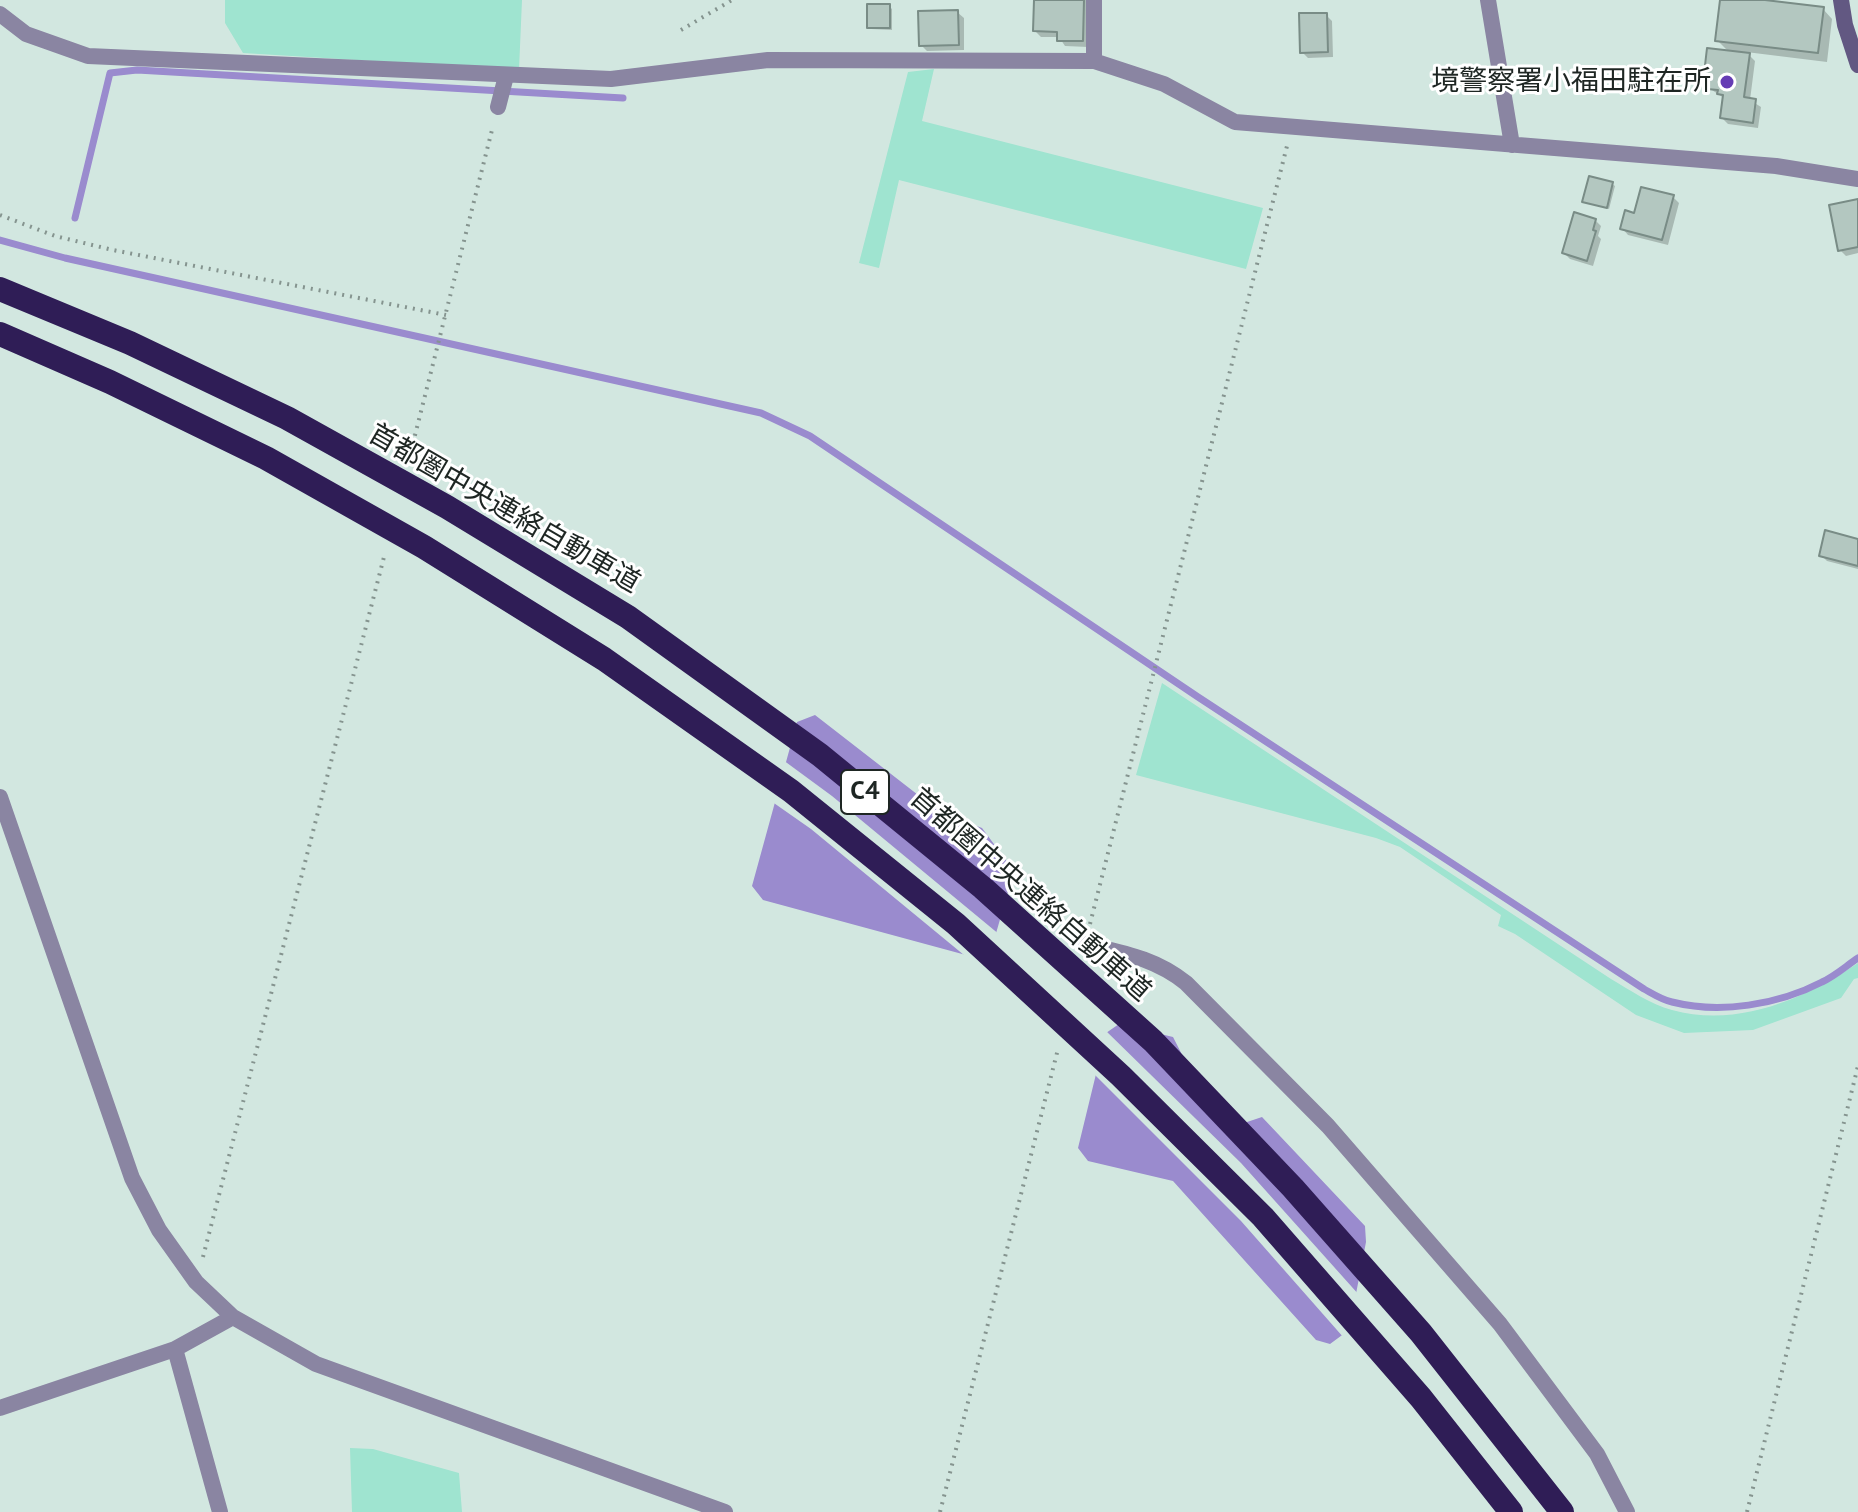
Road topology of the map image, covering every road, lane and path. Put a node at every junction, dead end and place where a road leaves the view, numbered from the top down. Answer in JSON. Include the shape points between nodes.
{"nodes":[{"id":1,"x":732,"y":0,"type":"edge"},
{"id":2,"x":1094,"y":0,"type":"edge"},
{"id":3,"x":1488,"y":0,"type":"edge"},
{"id":4,"x":1841,"y":0,"type":"edge"},
{"id":5,"x":0,"y":14,"type":"edge"},
{"id":6,"x":681,"y":30,"type":"dead end"},
{"id":7,"x":1094,"y":61,"type":"junction"},
{"id":8,"x":1858,"y":65,"type":"edge"},
{"id":9,"x":506,"y":77,"type":"junction"},
{"id":10,"x":498,"y":107,"type":"joint"},
{"id":11,"x":1292,"y":126,"type":"junction"},
{"id":12,"x":1512,"y":145,"type":"junction"},
{"id":13,"x":1858,"y":179,"type":"edge"},
{"id":14,"x":0,"y":215,"type":"edge"},
{"id":15,"x":0,"y":289,"type":"edge"},
{"id":16,"x":447,"y":315,"type":"junction"},
{"id":17,"x":0,"y":334,"type":"edge"},
{"id":18,"x":406,"y":472,"type":"dead end"},
{"id":19,"x":386,"y":548,"type":"dead end"},
{"id":20,"x":0,"y":797,"type":"edge"},
{"id":21,"x":1085,"y":944,"type":"joint"},
{"id":22,"x":1062,"y":1036,"type":"dead end"},
{"id":23,"x":1858,"y":1066,"type":"edge"},
{"id":24,"x":196,"y":1282,"type":"junction"},
{"id":25,"x":233,"y":1317,"type":"junction"},
{"id":26,"x":175,"y":1349,"type":"junction"},
{"id":27,"x":0,"y":1408,"type":"edge"},
{"id":28,"x":220,"y":1512,"type":"edge"},
{"id":29,"x":725,"y":1512,"type":"edge"},
{"id":30,"x":940,"y":1512,"type":"edge"},
{"id":31,"x":1511,"y":1512,"type":"edge"},
{"id":32,"x":1562,"y":1512,"type":"edge"},
{"id":33,"x":1627,"y":1512,"type":"edge"},
{"id":34,"x":1747,"y":1512,"type":"edge"}],
"edges":[{"from":1,"to":6,"type":"path"},
{"from":2,"to":7,"type":"street"},
{"from":3,"to":12,"type":"street"},
{"from":4,"to":8,"type":"main road"},
{"from":5,"to":9,"type":"street","via":[[26,34],[88,56]]},
{"from":7,"to":9,"type":"street","via":[[768,60],[611,79]]},
{"from":7,"to":11,"type":"street","via":[[1164,84],[1235,122]]},
{"from":9,"to":10,"type":"street"},
{"from":10,"to":16,"type":"path"},
{"from":11,"to":12,"type":"street"},
{"from":11,"to":21,"type":"path"},
{"from":12,"to":13,"type":"street","via":[[1776,166]]},
{"from":14,"to":16,"type":"path","via":[[113,250]]},
{"from":15,"to":32,"type":"highway","name":"首都圏中央連絡自動車道","number":"C4","bridge":true,"via":[[130,343],[287,418],[447,507],[628,617],[820,755],[983,888],[1153,1041],[1421,1333]]},
{"from":16,"to":18,"type":"path"},
{"from":17,"to":31,"type":"highway","number":"C4","bridge":true,"via":[[266,458],[424,547],[604,659],[791,791],[956,924],[1252,1206],[1421,1398]]},
{"from":19,"to":24,"type":"path"},
{"from":20,"to":24,"type":"street","via":[[132,1178],[159,1230]]},
{"from":21,"to":33,"type":"street","via":[[1153,961],[1171,971],[1328,1126],[1500,1324],[1597,1454]]},
{"from":22,"to":30,"type":"path"},
{"from":23,"to":34,"type":"path"},
{"from":24,"to":25,"type":"street"},
{"from":25,"to":26,"type":"street"},
{"from":25,"to":29,"type":"street","via":[[316,1364]]},
{"from":26,"to":27,"type":"street"},
{"from":26,"to":28,"type":"street"}]}
